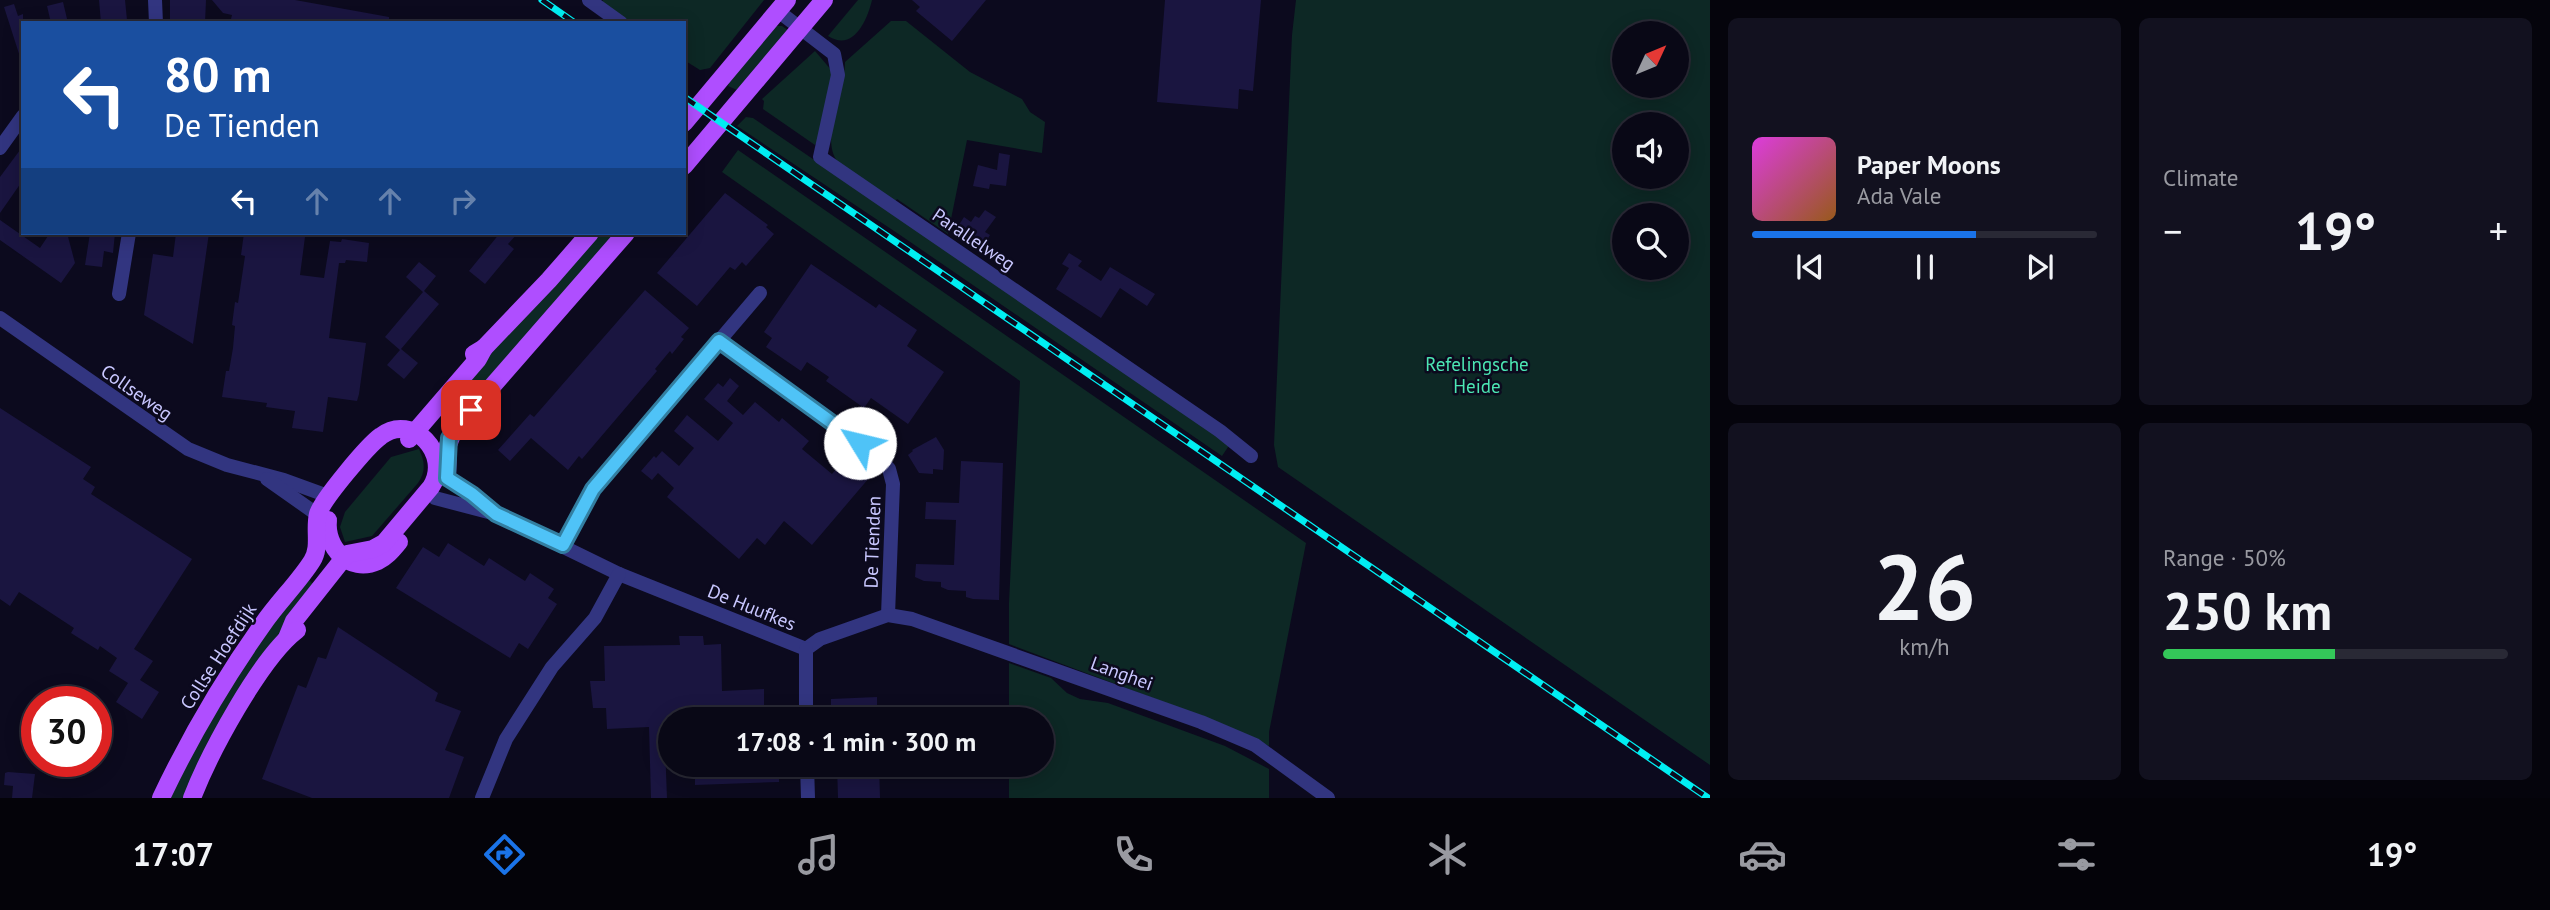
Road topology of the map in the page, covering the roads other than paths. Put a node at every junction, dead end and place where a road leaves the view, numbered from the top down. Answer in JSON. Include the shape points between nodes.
{"nodes":[{"id":1,"x":155,"y":0,"type":"edge"},
{"id":2,"x":589,"y":0,"type":"edge"},
{"id":3,"x":824,"y":0,"type":"edge"},
{"id":4,"x":783,"y":6,"type":"edge"},
{"id":5,"x":156,"y":21,"type":"edge"},
{"id":6,"x":618,"y":21,"type":"edge"},
{"id":7,"x":801,"y":29,"type":"junction"},
{"id":8,"x":21,"y":119,"type":"edge"},
{"id":9,"x":686,"y":121,"type":"edge"},
{"id":10,"x":0,"y":148,"type":"edge"},
{"id":11,"x":686,"y":164,"type":"edge"},
{"id":12,"x":129,"y":235,"type":"edge"},
{"id":13,"x":588,"y":235,"type":"edge"},
{"id":14,"x":624,"y":235,"type":"edge"},
{"id":15,"x":760,"y":292,"type":"dead end"},
{"id":16,"x":119,"y":294,"type":"dead end"},
{"id":17,"x":0,"y":318,"type":"edge"},
{"id":18,"x":719,"y":341,"type":"junction"},
{"id":19,"x":411,"y":431,"type":"junction"},
{"id":20,"x":1251,"y":456,"type":"dead end"},
{"id":21,"x":444,"y":468,"type":"junction"},
{"id":22,"x":263,"y":476,"type":"junction"},
{"id":23,"x":328,"y":496,"type":"junction"},
{"id":24,"x":435,"y":498,"type":"junction"},
{"id":25,"x":496,"y":514,"type":"junction"},
{"id":26,"x":323,"y":518,"type":"junction"},
{"id":27,"x":563,"y":545,"type":"junction"},
{"id":28,"x":348,"y":560,"type":"junction"},
{"id":29,"x":619,"y":574,"type":"junction"},
{"id":30,"x":888,"y":615,"type":"junction"},
{"id":31,"x":806,"y":649,"type":"junction"},
{"id":32,"x":806,"y":707,"type":"edge"},
{"id":33,"x":807,"y":777,"type":"edge"},
{"id":34,"x":161,"y":798,"type":"edge"},
{"id":35,"x":192,"y":798,"type":"edge"},
{"id":36,"x":482,"y":798,"type":"edge"},
{"id":37,"x":808,"y":798,"type":"edge"},
{"id":38,"x":1328,"y":798,"type":"edge"}],
"edges":[{"from":1,"to":5,"type":"street"},
{"from":2,"to":6,"type":"street"},
{"from":3,"to":7,"type":"main road"},
{"from":4,"to":7,"type":"street","name":"Parallelweg"},
{"from":4,"to":9,"type":"main road"},
{"from":7,"to":11,"type":"main road"},
{"from":7,"to":20,"type":"street","name":"Parallelweg","via":[[834,54],[838,75],[820,157]]},
{"from":8,"to":10,"type":"street"},
{"from":12,"to":16,"type":"street"},
{"from":13,"to":19,"type":"main road"},
{"from":14,"to":21,"type":"main road","via":[[454,430]]},
{"from":15,"to":18,"type":"street"},
{"from":17,"to":22,"type":"street","name":"Collseweg","via":[[188,449]]},
{"from":18,"to":27,"type":"street","via":[[593,489]]},
{"from":18,"to":30,"type":"street","name":"De Tienden","via":[[890,469]]},
{"from":19,"to":21,"type":"main road","via":[[432,447]]},
{"from":19,"to":23,"type":"main road","via":[[382,434]]},
{"from":19,"to":26,"type":"main road","via":[[410,439],[382,448]]},
{"from":21,"to":24,"type":"main road"},
{"from":21,"to":25,"type":"street","name":"De Huufkes"},
{"from":21,"to":28,"type":"main road","via":[[387,540],[373,550],[351,552]]},
{"from":22,"to":23,"type":"street","name":"Collseweg"},
{"from":22,"to":26,"type":"street","name":"Collseweg"},
{"from":23,"to":26,"type":"main road"},
{"from":24,"to":25,"type":"street","name":"De Huufkes"},
{"from":24,"to":28,"type":"main road","via":[[387,555],[373,563]]},
{"from":25,"to":27,"type":"street","name":"De Huufkes"},
{"from":26,"to":28,"type":"main road","via":[[338,554]]},
{"from":26,"to":34,"type":"main road","name":"Collse Hoefdijk","via":[[310,564],[235,664],[186,745]]},
{"from":27,"to":29,"type":"street","name":"De Huufkes"},
{"from":28,"to":35,"type":"main road","via":[[237,710]]},
{"from":29,"to":31,"type":"street","name":"De Huufkes"},
{"from":29,"to":36,"type":"street","via":[[595,618],[552,667],[506,739]]},
{"from":30,"to":31,"type":"street","name":"De Tienden","via":[[820,639]]},
{"from":30,"to":38,"type":"street","name":"Langhei","via":[[912,619],[1244,740]]},
{"from":31,"to":32,"type":"street","name":"De Huufkes"},
{"from":33,"to":37,"type":"street"}]}
